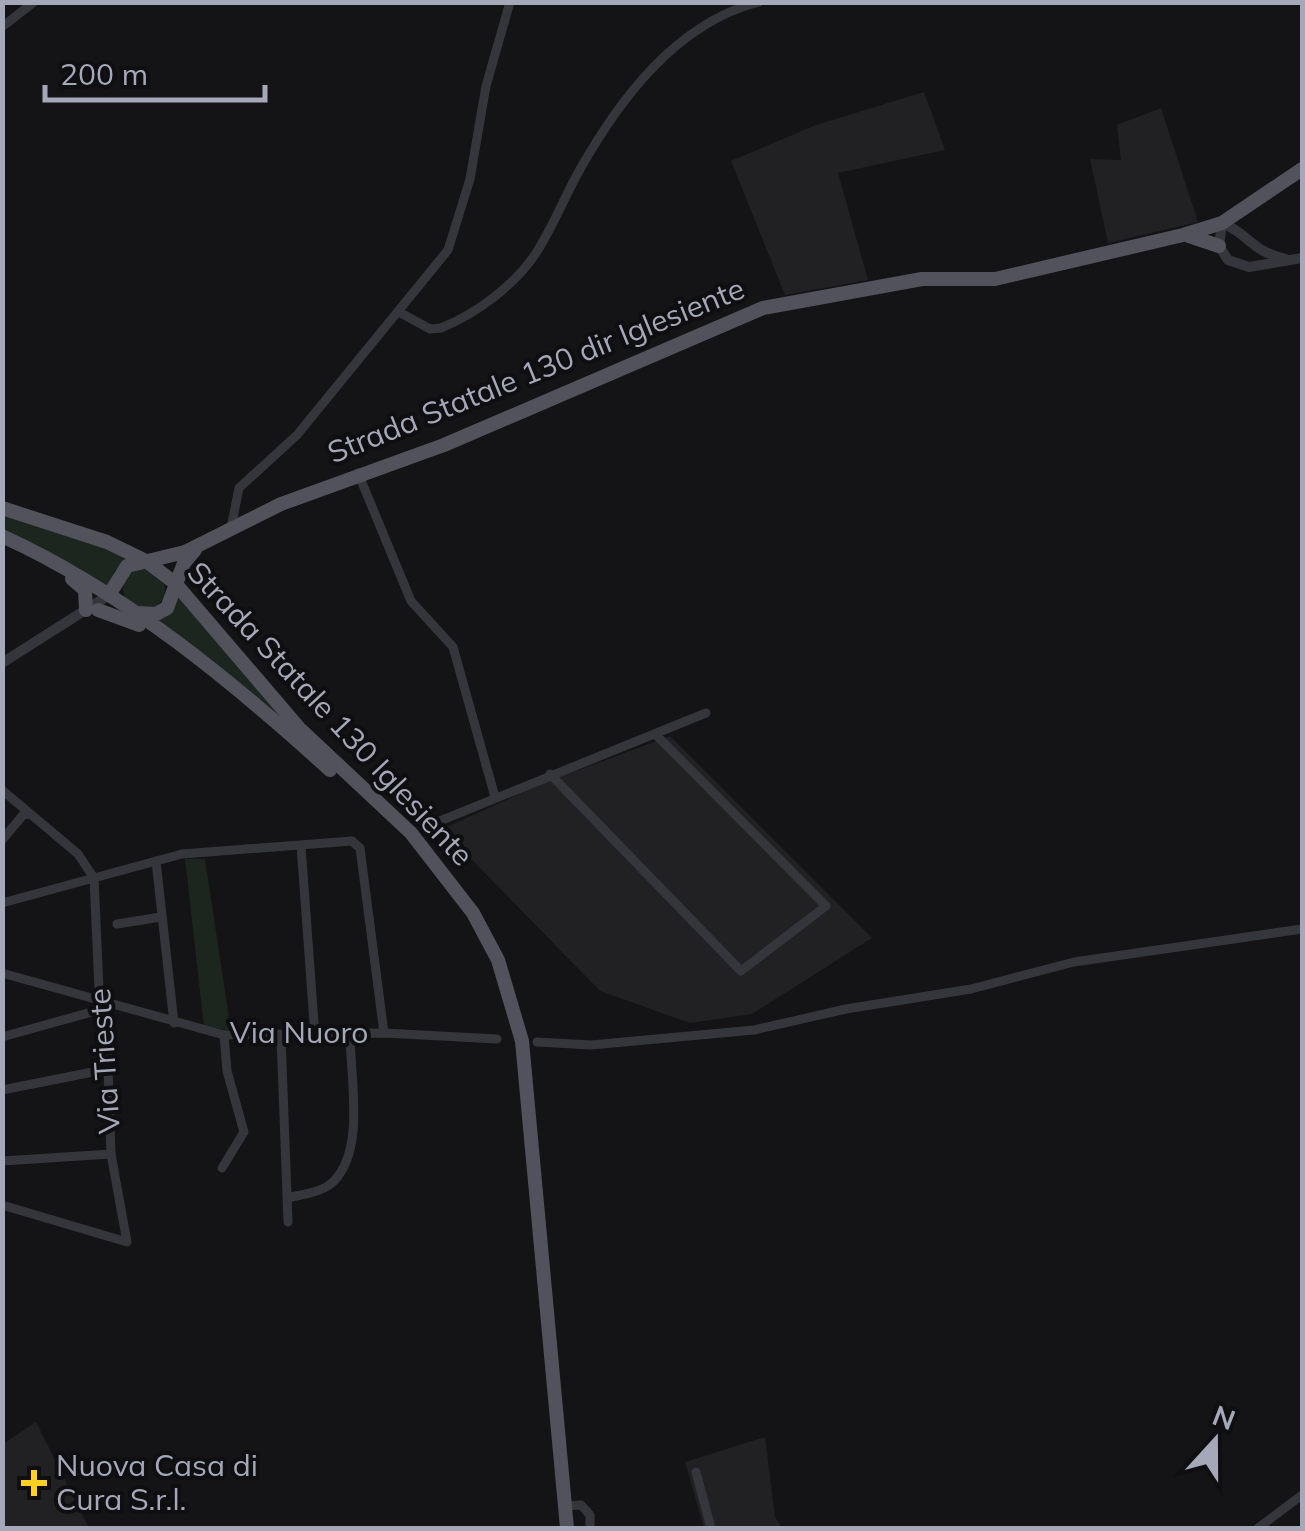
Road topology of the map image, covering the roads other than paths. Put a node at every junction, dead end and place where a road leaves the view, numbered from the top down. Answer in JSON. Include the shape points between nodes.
{"nodes":[{"id":1,"x":34,"y":2,"type":"edge"},
{"id":2,"x":510,"y":2,"type":"edge"},
{"id":3,"x":759,"y":2,"type":"edge"},
{"id":4,"x":2,"y":27,"type":"edge"},
{"id":5,"x":1302,"y":169,"type":"edge"},
{"id":6,"x":1243,"y":210,"type":"junction"},
{"id":7,"x":1222,"y":223,"type":"junction"},
{"id":8,"x":1238,"y":229,"type":"junction"},
{"id":9,"x":1183,"y":235,"type":"junction"},
{"id":10,"x":1218,"y":246,"type":"junction"},
{"id":11,"x":1302,"y":258,"type":"edge"},
{"id":12,"x":1286,"y":259,"type":"junction"},
{"id":13,"x":400,"y":312,"type":"junction"},
{"id":14,"x":358,"y":473,"type":"junction"},
{"id":15,"x":2,"y":508,"type":"edge"},
{"id":16,"x":230,"y":528,"type":"junction"},
{"id":17,"x":2,"y":536,"type":"edge"},
{"id":18,"x":199,"y":545,"type":"junction"},
{"id":19,"x":146,"y":561,"type":"junction"},
{"id":20,"x":60,"y":564,"type":"junction"},
{"id":21,"x":175,"y":583,"type":"junction"},
{"id":22,"x":108,"y":596,"type":"junction"},
{"id":23,"x":89,"y":611,"type":"junction"},
{"id":24,"x":134,"y":613,"type":"junction"},
{"id":25,"x":178,"y":646,"type":"junction"},
{"id":26,"x":2,"y":663,"type":"edge"},
{"id":27,"x":706,"y":713,"type":"dead end"},
{"id":28,"x":655,"y":734,"type":"junction"},
{"id":29,"x":550,"y":774,"type":"junction"},
{"id":30,"x":2,"y":790,"type":"edge"},
{"id":31,"x":495,"y":797,"type":"junction"},
{"id":32,"x":29,"y":814,"type":"junction"},
{"id":33,"x":425,"y":827,"type":"dead end"},
{"id":34,"x":2,"y":840,"type":"edge"},
{"id":35,"x":301,"y":846,"type":"junction"},
{"id":36,"x":156,"y":861,"type":"junction"},
{"id":37,"x":94,"y":878,"type":"junction"},
{"id":38,"x":2,"y":902,"type":"edge"},
{"id":39,"x":161,"y":917,"type":"junction"},
{"id":40,"x":117,"y":924,"type":"dead end"},
{"id":41,"x":1302,"y":930,"type":"edge"},
{"id":42,"x":2,"y":973,"type":"edge"},
{"id":43,"x":106,"y":1005,"type":"junction"},
{"id":44,"x":174,"y":1023,"type":"junction"},
{"id":45,"x":384,"y":1032,"type":"junction"},
{"id":46,"x":350,"y":1034,"type":"junction"},
{"id":47,"x":224,"y":1035,"type":"junction"},
{"id":48,"x":315,"y":1036,"type":"junction"},
{"id":49,"x":2,"y":1037,"type":"edge"},
{"id":50,"x":281,"y":1037,"type":"junction"},
{"id":51,"x":496,"y":1039,"type":"dead end"},
{"id":52,"x":536,"y":1042,"type":"dead end"},
{"id":53,"x":108,"y":1069,"type":"junction"},
{"id":54,"x":2,"y":1090,"type":"edge"},
{"id":55,"x":112,"y":1154,"type":"junction"},
{"id":56,"x":2,"y":1161,"type":"edge"},
{"id":57,"x":222,"y":1168,"type":"dead end"},
{"id":58,"x":288,"y":1198,"type":"junction"},
{"id":59,"x":2,"y":1205,"type":"edge"},
{"id":60,"x":288,"y":1222,"type":"dead end"},
{"id":61,"x":696,"y":1472,"type":"dead end"},
{"id":62,"x":1302,"y":1495,"type":"edge"},
{"id":63,"x":565,"y":1506,"type":"junction"},
{"id":64,"x":563,"y":1528,"type":"edge"},
{"id":65,"x":590,"y":1528,"type":"edge"},
{"id":66,"x":710,"y":1528,"type":"edge"},
{"id":67,"x":1258,"y":1528,"type":"edge"}],
"edges":[{"from":1,"to":4,"type":"street"},
{"from":2,"to":13,"type":"street","via":[[448,250]]},
{"from":3,"to":13,"type":"street","via":[[722,13],[681,41],[627,97],[536,255],[506,286],[441,328]]},
{"from":5,"to":6,"type":"main road","name":"Strada Statale 130 dir Iglesiente"},
{"from":6,"to":7,"type":"main road","name":"Strada Statale 130 dir Iglesiente"},
{"from":6,"to":8,"type":"main road"},
{"from":7,"to":8,"type":"street"},
{"from":7,"to":9,"type":"main road","name":"Strada Statale 130 dir Iglesiente"},
{"from":7,"to":10,"type":"street"},
{"from":8,"to":12,"type":"street","via":[[1246,243]]},
{"from":9,"to":10,"type":"main road"},
{"from":9,"to":14,"type":"main road","name":"Strada Statale 130 dir Iglesiente","via":[[995,278],[922,280],[763,308],[444,445]]},
{"from":10,"to":12,"type":"street","via":[[1228,260],[1249,267]]},
{"from":11,"to":12,"type":"street"},
{"from":13,"to":16,"type":"street","via":[[297,435],[239,488]]},
{"from":14,"to":16,"type":"main road","name":"Strada Statale 130 dir Iglesiente"},
{"from":14,"to":31,"type":"street","via":[[411,600],[453,647]]},
{"from":15,"to":19,"type":"main road","name":"Strada Statale 130 Iglesiente","via":[[74,529]]},
{"from":16,"to":18,"type":"main road","name":"Strada Statale 130 dir Iglesiente"},
{"from":17,"to":20,"type":"main road","name":"Strada Statale 130 Iglesiente"},
{"from":18,"to":19,"type":"main road","name":"Strada Statale 130 dir Iglesiente"},
{"from":18,"to":21,"type":"main road","name":"Strada Statale 130 dir Iglesiente"},
{"from":19,"to":21,"type":"main road","name":"Strada Statale 130 Iglesiente"},
{"from":19,"to":22,"type":"main road","via":[[123,568]]},
{"from":20,"to":22,"type":"main road","name":"Strada Statale 130 Iglesiente"},
{"from":20,"to":23,"type":"main road","via":[[85,590]]},
{"from":21,"to":24,"type":"main road","via":[[162,612]]},
{"from":21,"to":63,"type":"main road","name":"Strada Statale 130 Iglesiente","via":[[299,728],[411,833],[473,913],[498,960],[522,1041]]},
{"from":22,"to":23,"type":"street"},
{"from":22,"to":24,"type":"main road","name":"Strada Statale 130 Iglesiente"},
{"from":23,"to":24,"type":"street"},
{"from":23,"to":25,"type":"main road","via":[[130,620]]},
{"from":23,"to":26,"type":"street"},
{"from":24,"to":25,"type":"main road","name":"Strada Statale 130 Iglesiente"},
{"from":25,"to":64,"type":"main road","name":"Strada Statale 130 Iglesiente","via":[[272,718],[404,838],[481,944],[504,998],[512,1040]]},
{"from":27,"to":28,"type":"street"},
{"from":28,"to":29,"type":"street"},
{"from":28,"to":29,"type":"street","via":[[826,906],[741,971]]},
{"from":29,"to":31,"type":"street"},
{"from":30,"to":32,"type":"street"},
{"from":31,"to":33,"type":"street"},
{"from":32,"to":34,"type":"street"},
{"from":32,"to":37,"type":"street","via":[[78,854]]},
{"from":35,"to":36,"type":"street"},
{"from":35,"to":45,"type":"street","via":[[352,841],[360,848]]},
{"from":35,"to":48,"type":"street"},
{"from":36,"to":37,"type":"street"},
{"from":36,"to":39,"type":"street"},
{"from":37,"to":38,"type":"street"},
{"from":37,"to":43,"type":"street","name":"Via Trieste","via":[[99,989]]},
{"from":39,"to":40,"type":"street"},
{"from":39,"to":44,"type":"street"},
{"from":41,"to":52,"type":"street","via":[[1074,962],[754,1030],[591,1045]]},
{"from":42,"to":43,"type":"street","name":"Via Nuoro"},
{"from":43,"to":44,"type":"street","name":"Via Nuoro"},
{"from":43,"to":49,"type":"street"},
{"from":43,"to":53,"type":"street","name":"Via Trieste"},
{"from":44,"to":47,"type":"street","name":"Via Nuoro"},
{"from":45,"to":46,"type":"street","name":"Via Nuoro"},
{"from":45,"to":51,"type":"street","name":"Via Nuoro"},
{"from":46,"to":48,"type":"street","name":"Via Nuoro"},
{"from":46,"to":58,"type":"street","via":[[347,1161],[322,1190]]},
{"from":47,"to":50,"type":"street","name":"Via Nuoro"},
{"from":47,"to":57,"type":"street","via":[[244,1132]]},
{"from":48,"to":50,"type":"street","name":"Via Nuoro"},
{"from":50,"to":58,"type":"street"},
{"from":53,"to":54,"type":"street"},
{"from":53,"to":55,"type":"street","name":"Via Trieste"},
{"from":55,"to":56,"type":"street"},
{"from":55,"to":59,"type":"street","name":"Via Trieste","via":[[127,1242]]},
{"from":58,"to":60,"type":"street"},
{"from":61,"to":66,"type":"street"},
{"from":62,"to":67,"type":"street"},
{"from":63,"to":64,"type":"main road","name":"Strada Statale 130 Iglesiente"},
{"from":63,"to":65,"type":"street","via":[[582,1505]]}]}
